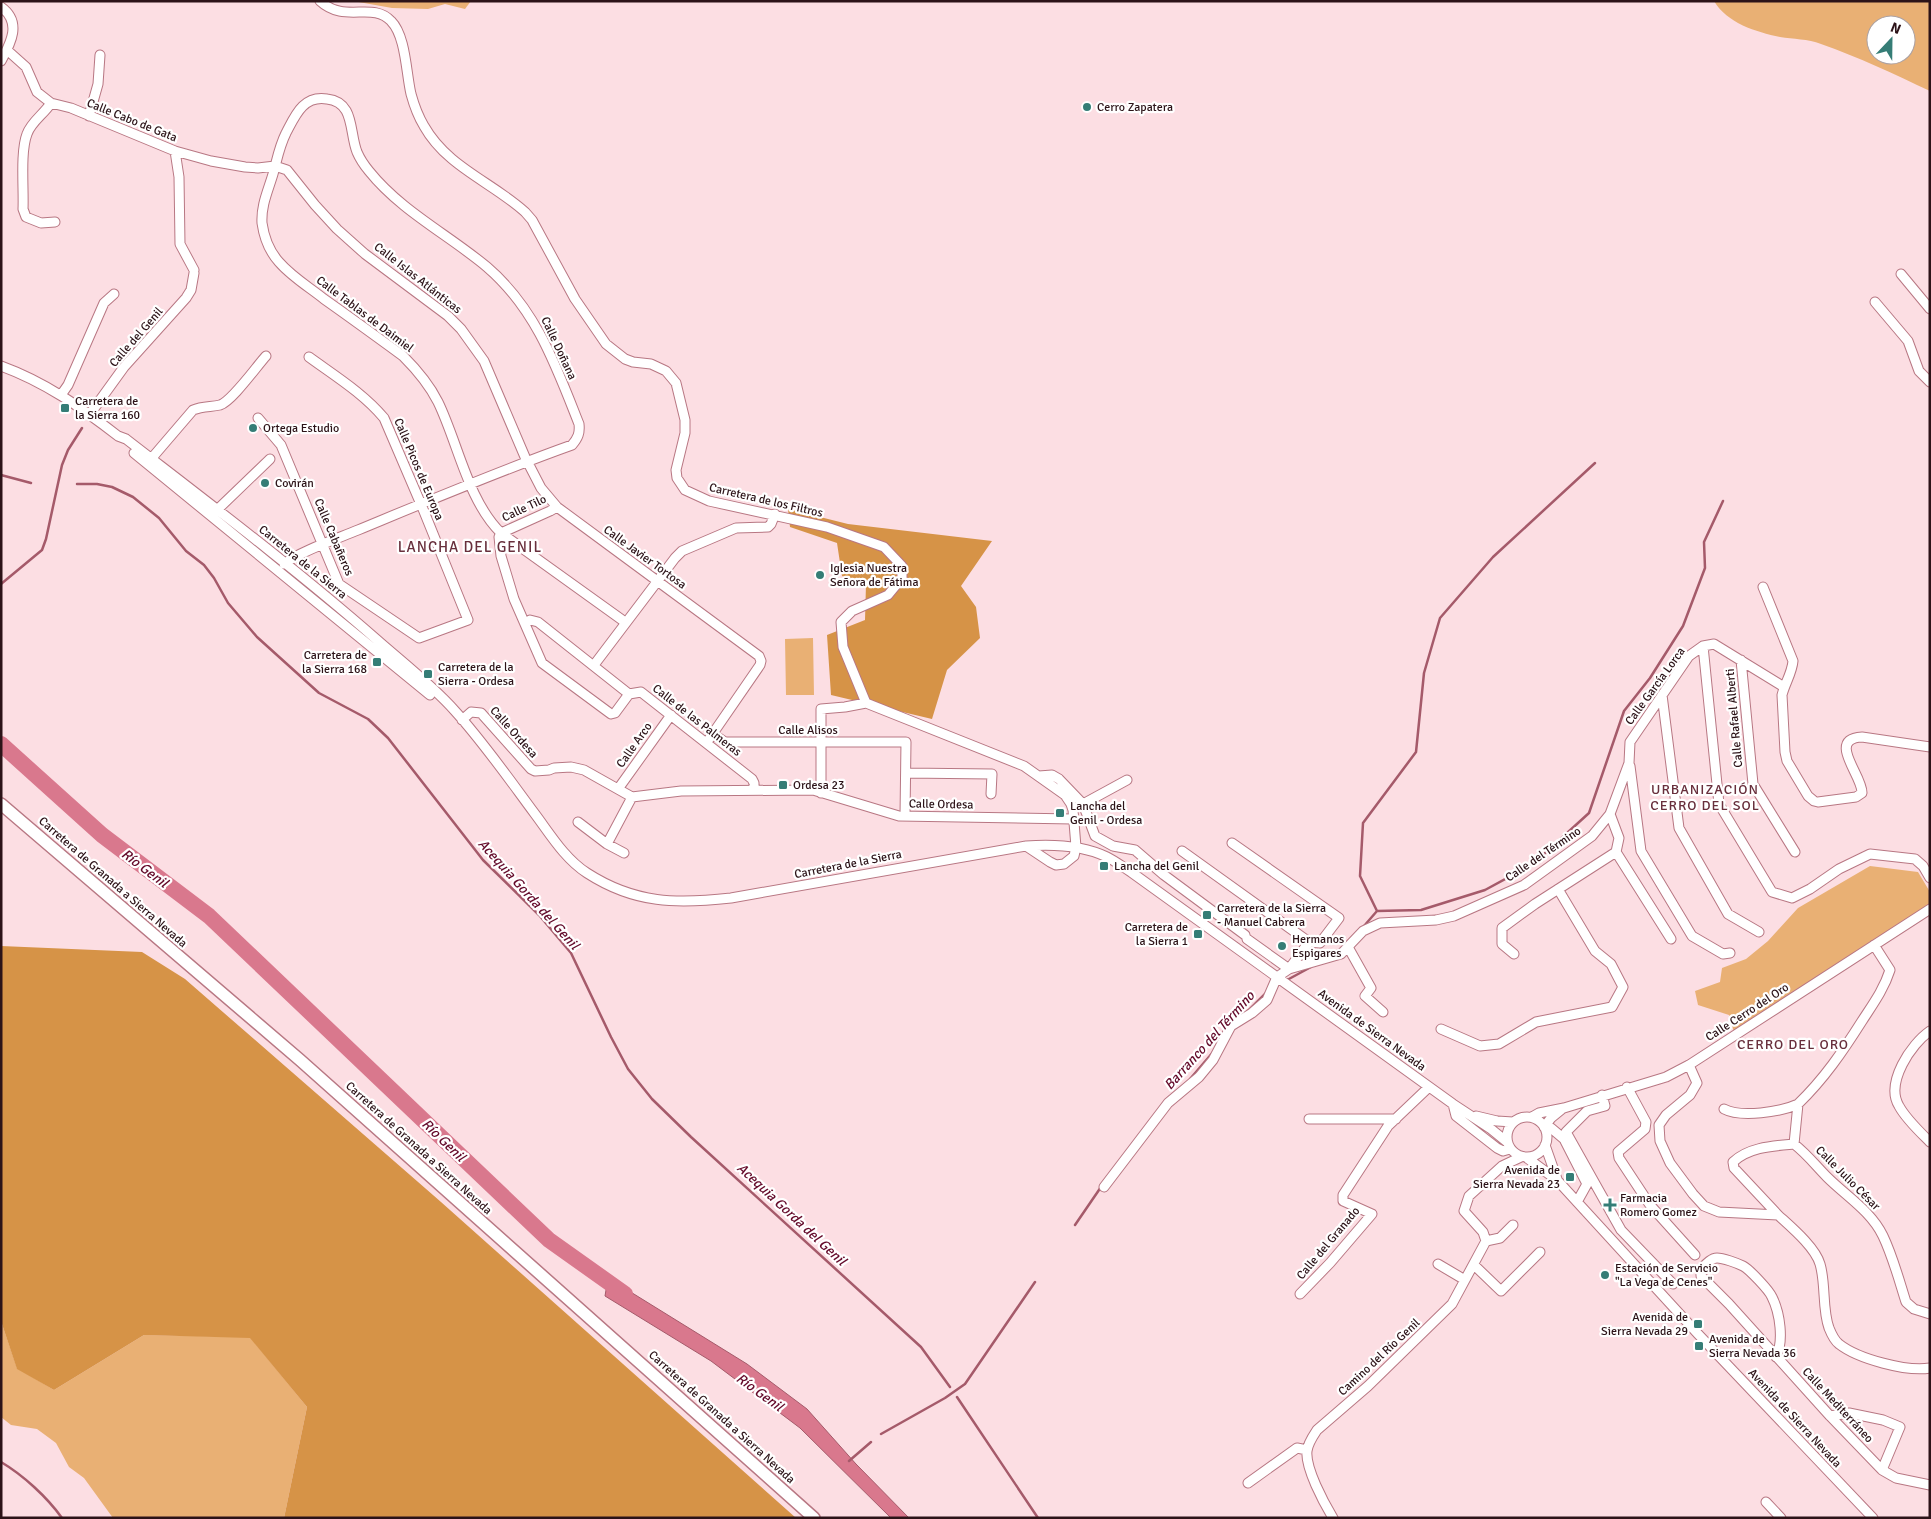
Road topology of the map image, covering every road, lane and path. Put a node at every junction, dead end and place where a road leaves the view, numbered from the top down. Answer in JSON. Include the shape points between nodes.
{"nodes":[{"id":1,"x":320,"y":1,"type":"edge"},
{"id":2,"x":1,"y":8,"type":"edge"},
{"id":3,"x":7,"y":50,"type":"junction"},
{"id":4,"x":100,"y":54,"type":"dead end"},
{"id":5,"x":1,"y":61,"type":"edge"},
{"id":6,"x":51,"y":103,"type":"junction"},
{"id":7,"x":89,"y":116,"type":"junction"},
{"id":8,"x":175,"y":151,"type":"junction"},
{"id":9,"x":275,"y":166,"type":"junction"},
{"id":10,"x":55,"y":222,"type":"dead end"},
{"id":11,"x":1901,"y":274,"type":"dead end"},
{"id":12,"x":114,"y":294,"type":"dead end"},
{"id":13,"x":1875,"y":302,"type":"dead end"},
{"id":14,"x":1930,"y":309,"type":"edge"},
{"id":15,"x":266,"y":356,"type":"dead end"},
{"id":16,"x":309,"y":357,"type":"dead end"},
{"id":17,"x":1,"y":366,"type":"edge"},
{"id":18,"x":1930,"y":382,"type":"edge"},
{"id":19,"x":61,"y":395,"type":"junction"},
{"id":20,"x":90,"y":414,"type":"junction"},
{"id":21,"x":258,"y":418,"type":"dead end"},
{"id":22,"x":118,"y":436,"type":"junction"},
{"id":23,"x":276,"y":452,"type":"junction"},
{"id":24,"x":151,"y":459,"type":"junction"},
{"id":25,"x":529,"y":461,"type":"junction"},
{"id":26,"x":470,"y":485,"type":"junction"},
{"id":27,"x":420,"y":504,"type":"junction"},
{"id":28,"x":556,"y":507,"type":"junction"},
{"id":29,"x":217,"y":510,"type":"junction"},
{"id":30,"x":774,"y":514,"type":"junction"},
{"id":31,"x":501,"y":533,"type":"junction"},
{"id":32,"x":244,"y":542,"type":"junction"},
{"id":33,"x":324,"y":544,"type":"junction"},
{"id":34,"x":284,"y":564,"type":"junction"},
{"id":35,"x":657,"y":581,"type":"junction"},
{"id":36,"x":1763,"y":587,"type":"dead end"},
{"id":37,"x":318,"y":602,"type":"junction"},
{"id":38,"x":625,"y":622,"type":"junction"},
{"id":39,"x":525,"y":623,"type":"junction"},
{"id":40,"x":419,"y":638,"type":"joint"},
{"id":41,"x":1703,"y":646,"type":"junction"},
{"id":42,"x":1741,"y":660,"type":"junction"},
{"id":43,"x":594,"y":665,"type":"junction"},
{"id":44,"x":1784,"y":687,"type":"junction"},
{"id":45,"x":629,"y":694,"type":"junction"},
{"id":46,"x":1662,"y":695,"type":"junction"},
{"id":47,"x":866,"y":703,"type":"junction"},
{"id":48,"x":671,"y":715,"type":"junction"},
{"id":49,"x":462,"y":720,"type":"junction"},
{"id":50,"x":713,"y":734,"type":"junction"},
{"id":51,"x":707,"y":742,"type":"junction"},
{"id":52,"x":821,"y":742,"type":"junction"},
{"id":53,"x":1930,"y":747,"type":"edge"},
{"id":54,"x":1629,"y":763,"type":"junction"},
{"id":55,"x":906,"y":773,"type":"junction"},
{"id":56,"x":1038,"y":776,"type":"junction"},
{"id":57,"x":1127,"y":780,"type":"dead end"},
{"id":58,"x":618,"y":789,"type":"junction"},
{"id":59,"x":754,"y":789,"type":"junction"},
{"id":60,"x":821,"y":793,"type":"junction"},
{"id":61,"x":991,"y":794,"type":"dead end"},
{"id":62,"x":632,"y":798,"type":"junction"},
{"id":63,"x":1,"y":804,"type":"edge"},
{"id":64,"x":1083,"y":804,"type":"junction"},
{"id":65,"x":1610,"y":814,"type":"junction"},
{"id":66,"x":906,"y":816,"type":"junction"},
{"id":67,"x":1072,"y":820,"type":"junction"},
{"id":68,"x":578,"y":822,"type":"dead end"},
{"id":69,"x":1232,"y":842,"type":"dead end"},
{"id":70,"x":607,"y":844,"type":"junction"},
{"id":71,"x":1026,"y":846,"type":"junction"},
{"id":72,"x":1076,"y":847,"type":"junction"},
{"id":73,"x":1182,"y":851,"type":"dead end"},
{"id":74,"x":1616,"y":852,"type":"junction"},
{"id":75,"x":1795,"y":852,"type":"dead end"},
{"id":76,"x":624,"y":853,"type":"dead end"},
{"id":77,"x":1930,"y":878,"type":"edge"},
{"id":78,"x":1558,"y":889,"type":"junction"},
{"id":79,"x":1930,"y":909,"type":"edge"},
{"id":80,"x":1759,"y":932,"type":"dead end"},
{"id":81,"x":1671,"y":939,"type":"dead end"},
{"id":82,"x":1309,"y":942,"type":"junction"},
{"id":83,"x":1874,"y":945,"type":"junction"},
{"id":84,"x":1348,"y":948,"type":"junction"},
{"id":85,"x":1730,"y":953,"type":"dead end"},
{"id":86,"x":1514,"y":954,"type":"dead end"},
{"id":87,"x":1289,"y":969,"type":"junction"},
{"id":88,"x":1277,"y":977,"type":"junction"},
{"id":89,"x":1383,"y":1012,"type":"dead end"},
{"id":90,"x":1442,"y":1029,"type":"dead end"},
{"id":91,"x":1930,"y":1031,"type":"edge"},
{"id":92,"x":1689,"y":1065,"type":"junction"},
{"id":93,"x":1429,"y":1087,"type":"junction"},
{"id":94,"x":1628,"y":1087,"type":"junction"},
{"id":95,"x":1602,"y":1095,"type":"junction"},
{"id":96,"x":1453,"y":1104,"type":"junction"},
{"id":97,"x":1798,"y":1104,"type":"junction"},
{"id":98,"x":1564,"y":1108,"type":"junction"},
{"id":99,"x":1724,"y":1109,"type":"dead end"},
{"id":100,"x":1471,"y":1115,"type":"junction"},
{"id":101,"x":1532,"y":1117,"type":"junction"},
{"id":102,"x":1309,"y":1119,"type":"dead end"},
{"id":103,"x":1396,"y":1119,"type":"junction"},
{"id":104,"x":1513,"y":1122,"type":"junction"},
{"id":105,"x":1545,"y":1127,"type":"junction"},
{"id":106,"x":1930,"y":1142,"type":"edge"},
{"id":107,"x":1794,"y":1144,"type":"junction"},
{"id":108,"x":1545,"y":1145,"type":"junction"},
{"id":109,"x":1509,"y":1147,"type":"junction"},
{"id":110,"x":1524,"y":1157,"type":"junction"},
{"id":111,"x":1502,"y":1166,"type":"junction"},
{"id":112,"x":1557,"y":1180,"type":"junction"},
{"id":113,"x":1104,"y":1186,"type":"dead end"},
{"id":114,"x":1577,"y":1202,"type":"junction"},
{"id":115,"x":1778,"y":1215,"type":"junction"},
{"id":116,"x":1512,"y":1225,"type":"dead end"},
{"id":117,"x":1486,"y":1240,"type":"junction"},
{"id":118,"x":1540,"y":1252,"type":"dead end"},
{"id":119,"x":1695,"y":1255,"type":"dead end"},
{"id":120,"x":1438,"y":1264,"type":"dead end"},
{"id":121,"x":1474,"y":1265,"type":"junction"},
{"id":122,"x":1465,"y":1280,"type":"junction"},
{"id":123,"x":1673,"y":1284,"type":"dead end"},
{"id":124,"x":1300,"y":1294,"type":"dead end"},
{"id":125,"x":1930,"y":1314,"type":"edge"},
{"id":126,"x":1776,"y":1357,"type":"junction"},
{"id":127,"x":1930,"y":1368,"type":"edge"},
{"id":128,"x":1830,"y":1416,"type":"junction"},
{"id":129,"x":1307,"y":1450,"type":"junction"},
{"id":130,"x":1882,"y":1470,"type":"junction"},
{"id":131,"x":1248,"y":1483,"type":"dead end"},
{"id":132,"x":1930,"y":1485,"type":"edge"},
{"id":133,"x":1766,"y":1502,"type":"dead end"},
{"id":134,"x":814,"y":1518,"type":"edge"},
{"id":135,"x":1333,"y":1518,"type":"edge"},
{"id":136,"x":1781,"y":1518,"type":"edge"},
{"id":137,"x":1873,"y":1518,"type":"edge"}],
"edges":[{"from":1,"to":30,"type":"street","name":"Carretera de los Filtros","via":[[340,12],[376,12],[392,22],[401,38],[411,96],[424,127],[433,139],[456,163],[525,212],[575,299],[606,344],[625,360],[659,367],[672,376],[685,420],[683,444],[676,464],[681,484],[709,501]]},
{"from":2,"to":3,"type":"street","via":[[9,14],[14,27]]},
{"from":3,"to":5,"type":"street"},
{"from":3,"to":6,"type":"street","via":[[26,67],[37,92]]},
{"from":4,"to":7,"type":"street","via":[[98,84]]},
{"from":6,"to":7,"type":"street","name":"Calle Cabo de Gata"},
{"from":6,"to":10,"type":"street","via":[[27,135],[23,210],[26,218],[41,223]]},
{"from":7,"to":8,"type":"street","name":"Calle Cabo de Gata"},
{"from":8,"to":9,"type":"street","name":"Calle Cabo de Gata","via":[[245,167]]},
{"from":8,"to":20,"type":"street","name":"Calle del Genil","via":[[179,177],[180,244],[194,271],[191,290],[124,367]]},
{"from":9,"to":25,"type":"street","name":"Calle Islas Atlánticas","via":[[287,170],[315,206],[365,254],[461,329],[484,360]]},
{"from":9,"to":25,"type":"street","name":"Calle Doñana","via":[[279,147],[296,112],[319,98],[336,101],[348,114],[356,151],[373,176],[388,192],[488,268],[519,301],[543,336],[580,430],[572,445]]},
{"from":9,"to":26,"type":"street","name":"Calle Tablas de Daimiel","via":[[262,211],[262,224],[271,251],[288,272],[403,356],[417,370],[438,403]]},
{"from":11,"to":14,"type":"street"},
{"from":12,"to":19,"type":"street","via":[[104,303]]},
{"from":13,"to":18,"type":"street","via":[[1908,341],[1919,371]]},
{"from":15,"to":24,"type":"street","via":[[228,400],[220,405],[200,406],[193,410]]},
{"from":16,"to":27,"type":"street","name":"Calle Picos de Europa","via":[[360,394],[384,418]]},
{"from":17,"to":19,"type":"street","name":"Carretera de la Sierra"},
{"from":19,"to":20,"type":"street","name":"Carretera de la Sierra"},
{"from":20,"to":22,"type":"street","name":"Carretera de la Sierra"},
{"from":21,"to":23,"type":"street","name":"Calle Cabañeros"},
{"from":22,"to":24,"type":"street","name":"Carretera de la Sierra"},
{"from":22,"to":32,"type":"street","name":"Carretera de la Sierra","via":[[130,450]]},
{"from":23,"to":29,"type":"street"},
{"from":23,"to":33,"type":"street","name":"Calle Cabañeros"},
{"from":24,"to":29,"type":"street","name":"Carretera de la Sierra"},
{"from":25,"to":26,"type":"street","name":"Calle Doñana"},
{"from":25,"to":28,"type":"street","name":"Calle Javier Tortosa","via":[[541,488]]},
{"from":26,"to":27,"type":"street","name":"Calle Doñana"},
{"from":26,"to":31,"type":"street","name":"Calle Tablas de Daimiel","via":[[482,510]]},
{"from":27,"to":33,"type":"street","name":"Calle Doñana"},
{"from":27,"to":40,"type":"street","name":"Calle Picos de Europa","via":[[468,620]]},
{"from":28,"to":31,"type":"street","name":"Calle Tilo"},
{"from":28,"to":35,"type":"street","name":"Calle Javier Tortosa"},
{"from":29,"to":34,"type":"street","name":"Carretera de la Sierra"},
{"from":30,"to":35,"type":"street","via":[[768,527],[736,528],[682,551]]},
{"from":30,"to":47,"type":"street","name":"Carretera de los Filtros","via":[[827,527],[884,547],[902,566],[902,578],[888,595],[852,611],[841,622],[843,647]]},
{"from":31,"to":38,"type":"street","name":"Calle Tablas de Daimiel"},
{"from":31,"to":39,"type":"street","via":[[501,556]]},
{"from":32,"to":34,"type":"street"},
{"from":32,"to":37,"type":"street","name":"Carretera de la Sierra"},
{"from":33,"to":34,"type":"street","name":"Calle Doñana"},
{"from":33,"to":40,"type":"street","name":"Calle Cabañeros","via":[[339,584]]},
{"from":34,"to":37,"type":"street"},
{"from":34,"to":49,"type":"street","name":"Carretera de la Sierra","via":[[412,671]]},
{"from":35,"to":38,"type":"street"},
{"from":35,"to":50,"type":"street","name":"Calle Javier Tortosa","via":[[759,656],[761,661]]},
{"from":36,"to":44,"type":"street","via":[[1793,657],[1793,668]]},
{"from":37,"to":49,"type":"street","name":"Carretera de la Sierra"},
{"from":38,"to":43,"type":"street"},
{"from":39,"to":43,"type":"street","name":"Calle de las Palmeras","via":[[530,620],[538,622]]},
{"from":39,"to":45,"type":"street","via":[[542,663],[611,714]]},
{"from":41,"to":42,"type":"street","name":"Calle García Lorca","via":[[1714,644]]},
{"from":41,"to":46,"type":"street","name":"Calle García Lorca","via":[[1689,656]]},
{"from":41,"to":77,"type":"street","via":[[1719,804],[1772,892],[1792,898],[1870,854],[1914,859]]},
{"from":42,"to":44,"type":"street","name":"Calle García Lorca"},
{"from":42,"to":75,"type":"street","name":"Calle Rafael Alberti","via":[[1753,784]]},
{"from":43,"to":45,"type":"street","name":"Calle de las Palmeras"},
{"from":44,"to":53,"type":"street","via":[[1786,757],[1814,801],[1856,797],[1862,793],[1846,752],[1853,738]]},
{"from":45,"to":48,"type":"street","name":"Calle de las Palmeras","via":[[641,692]]},
{"from":46,"to":54,"type":"street","name":"Calle García Lorca","via":[[1630,742]]},
{"from":46,"to":80,"type":"street","via":[[1679,828],[1728,914]]},
{"from":47,"to":52,"type":"street","via":[[821,709]]},
{"from":47,"to":56,"type":"street","via":[[1024,766]]},
{"from":48,"to":51,"type":"street","name":"Calle de las Palmeras"},
{"from":48,"to":58,"type":"street","name":"Calle Arco"},
{"from":49,"to":58,"type":"street","name":"Calle Ordesa","via":[[471,712],[481,713],[535,771],[571,767]]},
{"from":49,"to":71,"type":"street","name":"Carretera de la Sierra","via":[[572,861],[601,882],[644,898],[692,902],[731,898]]},
{"from":50,"to":51,"type":"street"},
{"from":50,"to":52,"type":"street","name":"Calle Alisos","via":[[725,742]]},
{"from":51,"to":59,"type":"street","name":"Calle de las Palmeras","via":[[752,779]]},
{"from":52,"to":55,"type":"street","name":"Calle Alisos","via":[[906,742]]},
{"from":52,"to":60,"type":"street"},
{"from":54,"to":65,"type":"street","name":"Calle García Lorca"},
{"from":54,"to":85,"type":"street","via":[[1641,851],[1692,936],[1723,954]]},
{"from":55,"to":61,"type":"street","via":[[992,774]]},
{"from":55,"to":66,"type":"street"},
{"from":56,"to":64,"type":"street","via":[[1052,775],[1059,779]]},
{"from":56,"to":67,"type":"street","via":[[1065,795],[1071,804]]},
{"from":57,"to":64,"type":"street"},
{"from":58,"to":62,"type":"street","name":"Calle Ordesa"},
{"from":59,"to":60,"type":"street","name":"Calle Ordesa","via":[[813,790]]},
{"from":59,"to":62,"type":"street","name":"Calle Ordesa","via":[[681,790]]},
{"from":60,"to":66,"type":"street","name":"Calle Ordesa"},
{"from":62,"to":70,"type":"street"},
{"from":63,"to":134,"type":"main road","name":"Carretera de Granada a Sierra Nevada","via":[[300,1060]]},
{"from":64,"to":87,"type":"street","via":[[1095,836],[1113,846],[1135,850]]},
{"from":65,"to":74,"type":"street","via":[[1619,838]]},
{"from":65,"to":84,"type":"street","name":"Calle del Término","via":[[1592,836],[1524,885],[1454,916],[1380,923],[1363,931]]},
{"from":66,"to":67,"type":"street","name":"Calle Ordesa"},
{"from":67,"to":72,"type":"street"},
{"from":68,"to":70,"type":"street"},
{"from":69,"to":82,"type":"street","via":[[1339,918],[1320,943]]},
{"from":70,"to":76,"type":"street"},
{"from":71,"to":72,"type":"street","name":"Carretera de la Sierra"},
{"from":71,"to":72,"type":"street","via":[[1056,865],[1070,861]]},
{"from":72,"to":88,"type":"street","name":"Carretera de la Sierra","via":[[1108,857]]},
{"from":73,"to":82,"type":"street"},
{"from":74,"to":78,"type":"street"},
{"from":74,"to":81,"type":"street"},
{"from":78,"to":86,"type":"street","via":[[1502,928],[1502,944]]},
{"from":78,"to":90,"type":"street","via":[[1595,951],[1611,964],[1623,987],[1612,1007],[1536,1022],[1499,1044],[1480,1046]]},
{"from":79,"to":83,"type":"street","name":"Calle Cerro del Oro"},
{"from":82,"to":87,"type":"street"},
{"from":83,"to":92,"type":"street","name":"Calle Cerro del Oro"},
{"from":83,"to":97,"type":"street","via":[[1890,970],[1885,985],[1836,1061]]},
{"from":84,"to":87,"type":"street","name":"Calle del Término","via":[[1341,954]]},
{"from":84,"to":89,"type":"street","via":[[1371,988],[1364,996]]},
{"from":87,"to":88,"type":"street"},
{"from":88,"to":93,"type":"street","name":"Avenida de Sierra Nevada"},
{"from":88,"to":113,"type":"street","via":[[1267,1000],[1232,1026],[1213,1060],[1199,1077],[1168,1103]]},
{"from":91,"to":106,"type":"street","via":[[1912,1048],[1895,1086],[1898,1104]]},
{"from":92,"to":94,"type":"street","name":"Calle Cerro del Oro","via":[[1666,1077]]},
{"from":92,"to":115,"type":"street","via":[[1697,1084],[1659,1125],[1660,1141],[1670,1163],[1704,1206],[1719,1212]]},
{"from":93,"to":96,"type":"street","name":"Avenida de Sierra Nevada"},
{"from":93,"to":103,"type":"street","name":"Calle del Granado"},
{"from":94,"to":95,"type":"street","name":"Calle Cerro del Oro"},
{"from":94,"to":119,"type":"street","via":[[1646,1122],[1644,1128],[1618,1152],[1619,1158],[1650,1205]]},
{"from":95,"to":98,"type":"street","name":"Calle Cerro del Oro"},
{"from":95,"to":123,"type":"street","via":[[1605,1106],[1587,1111],[1566,1132],[1621,1230]]},
{"from":96,"to":100,"type":"street","name":"Avenida de Sierra Nevada"},
{"from":96,"to":109,"type":"street","name":"Avenida de Sierra Nevada","via":[[1456,1116],[1497,1148],[1503,1151]]},
{"from":97,"to":99,"type":"street","via":[[1788,1109],[1743,1114]]},
{"from":97,"to":107,"type":"street"},
{"from":98,"to":101,"type":"street","name":"Calle Cerro del Oro"},
{"from":98,"to":105,"type":"street","name":"Calle Cerro del Oro"},
{"from":100,"to":104,"type":"street","name":"Avenida de Sierra Nevada"},
{"from":100,"to":109,"type":"street","name":"Avenida de Sierra Nevada"},
{"from":101,"to":104,"type":"street","via":[[1522,1117]]},
{"from":101,"to":105,"type":"street"},
{"from":102,"to":103,"type":"street"},
{"from":103,"to":124,"type":"street","name":"Calle del Granado","via":[[1342,1195],[1344,1201],[1372,1214]]},
{"from":104,"to":109,"type":"street","via":[[1508,1131]]},
{"from":105,"to":108,"type":"street"},
{"from":105,"to":114,"type":"street","via":[[1564,1139],[1587,1184]]},
{"from":107,"to":115,"type":"street","via":[[1769,1146],[1740,1155],[1733,1162],[1734,1168]]},
{"from":107,"to":125,"type":"street","name":"Calle Julio César","via":[[1873,1221],[1882,1234],[1906,1302],[1914,1309]]},
{"from":108,"to":110,"type":"street","via":[[1538,1154]]},
{"from":108,"to":112,"type":"street","name":"Avenida de Sierra Nevada"},
{"from":109,"to":110,"type":"street"},
{"from":109,"to":111,"type":"street"},
{"from":110,"to":111,"type":"street"},
{"from":110,"to":112,"type":"street","name":"Avenida de Sierra Nevada"},
{"from":111,"to":117,"type":"street","via":[[1469,1196],[1465,1204],[1464,1211]]},
{"from":112,"to":114,"type":"street","name":"Avenida de Sierra Nevada"},
{"from":114,"to":137,"type":"street","name":"Avenida de Sierra Nevada"},
{"from":115,"to":127,"type":"street","via":[[1820,1263],[1829,1328],[1838,1343],[1852,1352],[1891,1366]]},
{"from":116,"to":117,"type":"street","via":[[1500,1238]]},
{"from":117,"to":121,"type":"street","name":"Camino del Río Genil"},
{"from":118,"to":121,"type":"street","via":[[1500,1291]]},
{"from":120,"to":122,"type":"street"},
{"from":121,"to":122,"type":"street","name":"Camino del Río Genil"},
{"from":122,"to":129,"type":"street","name":"Camino del Río Genil","via":[[1452,1304],[1318,1430]]},
{"from":126,"to":126,"type":"street","name":"Calle Mediterráneo","via":[[1780,1348],[1780,1332],[1771,1294],[1744,1266],[1716,1258],[1709,1262],[1701,1269],[1701,1276]]},
{"from":126,"to":128,"type":"street","name":"Calle Mediterráneo"},
{"from":128,"to":130,"type":"street","name":"Calle Mediterráneo"},
{"from":128,"to":130,"type":"street","via":[[1848,1413],[1900,1427]]},
{"from":129,"to":131,"type":"street","via":[[1297,1448]]},
{"from":129,"to":135,"type":"street","via":[[1307,1460]]},
{"from":130,"to":132,"type":"street","via":[[1896,1478]]},
{"from":133,"to":136,"type":"street"}]}
